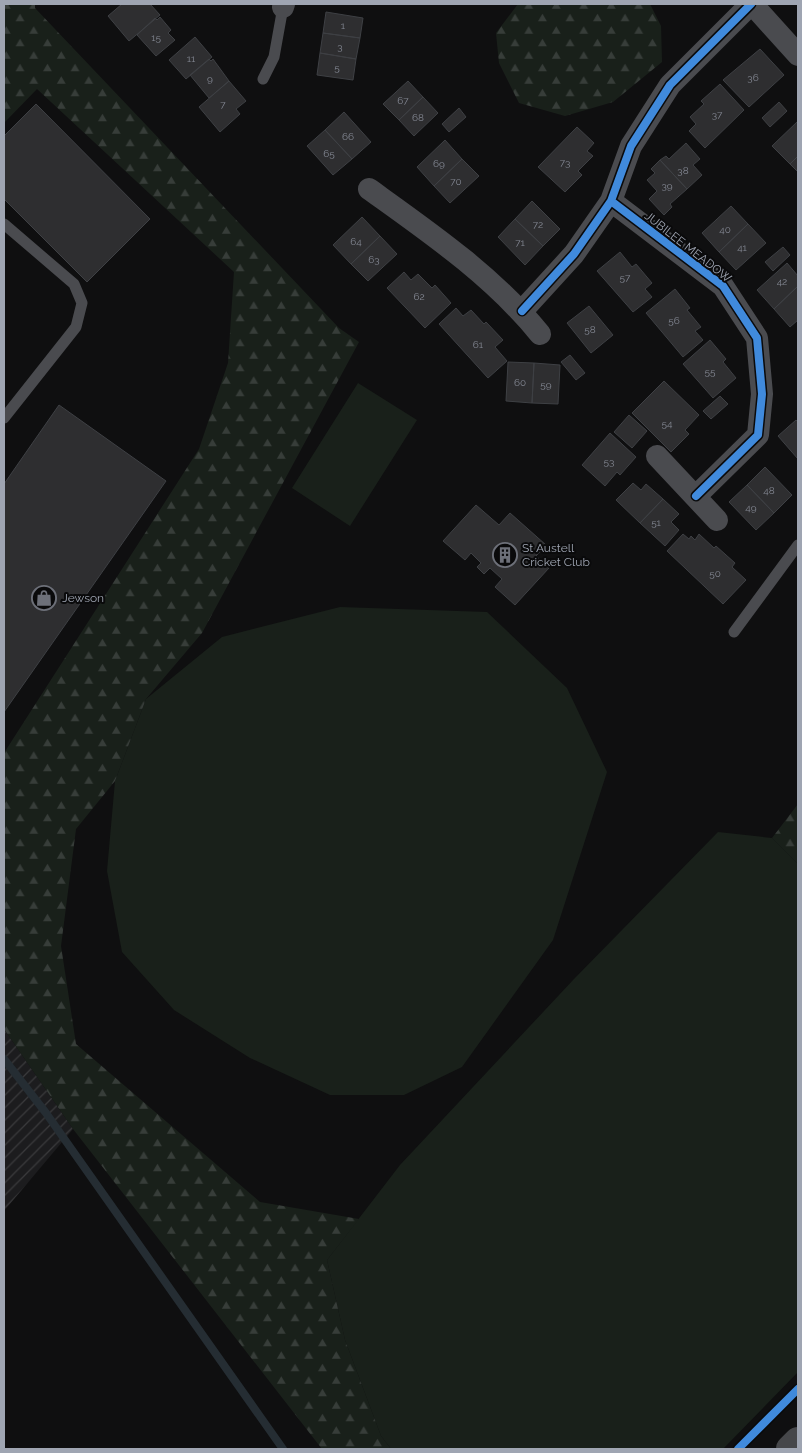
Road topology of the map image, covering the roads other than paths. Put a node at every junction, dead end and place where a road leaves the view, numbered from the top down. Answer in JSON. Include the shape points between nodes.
{"nodes":[{"id":1,"x":752,"y":4,"type":"edge"},
{"id":2,"x":283,"y":5,"type":"edge"},
{"id":3,"x":798,"y":55,"type":"edge"},
{"id":4,"x":263,"y":79,"type":"dead end"},
{"id":5,"x":370,"y":189,"type":"dead end"},
{"id":6,"x":610,"y":201,"type":"junction"},
{"id":7,"x":4,"y":224,"type":"edge"},
{"id":8,"x":522,"y":311,"type":"junction"},
{"id":9,"x":540,"y":334,"type":"dead end"},
{"id":10,"x":4,"y":418,"type":"edge"},
{"id":11,"x":657,"y":456,"type":"dead end"},
{"id":12,"x":696,"y":496,"type":"junction"},
{"id":13,"x":717,"y":520,"type":"dead end"},
{"id":14,"x":798,"y":545,"type":"edge"},
{"id":15,"x":734,"y":632,"type":"dead end"},
{"id":16,"x":798,"y":1441,"type":"edge"},
{"id":17,"x":790,"y":1449,"type":"edge"}],
"edges":[{"from":1,"to":3,"type":"street"},
{"from":1,"to":6,"type":"street","via":[[670,85],[630,146]]},
{"from":2,"to":4,"type":"lane","via":[[274,57]]},
{"from":5,"to":8,"type":"street","via":[[437,237]]},
{"from":6,"to":8,"type":"street","via":[[574,254]]},
{"from":6,"to":12,"type":"street","name":"JUBILEE MEADOW","via":[[723,286],[757,338],[762,394],[758,435]]},
{"from":7,"to":10,"type":"lane","via":[[74,284],[82,303],[76,327]]},
{"from":8,"to":9,"type":"street"},
{"from":11,"to":12,"type":"street"},
{"from":12,"to":13,"type":"street"},
{"from":14,"to":15,"type":"lane"},
{"from":16,"to":17,"type":"highway"}]}
